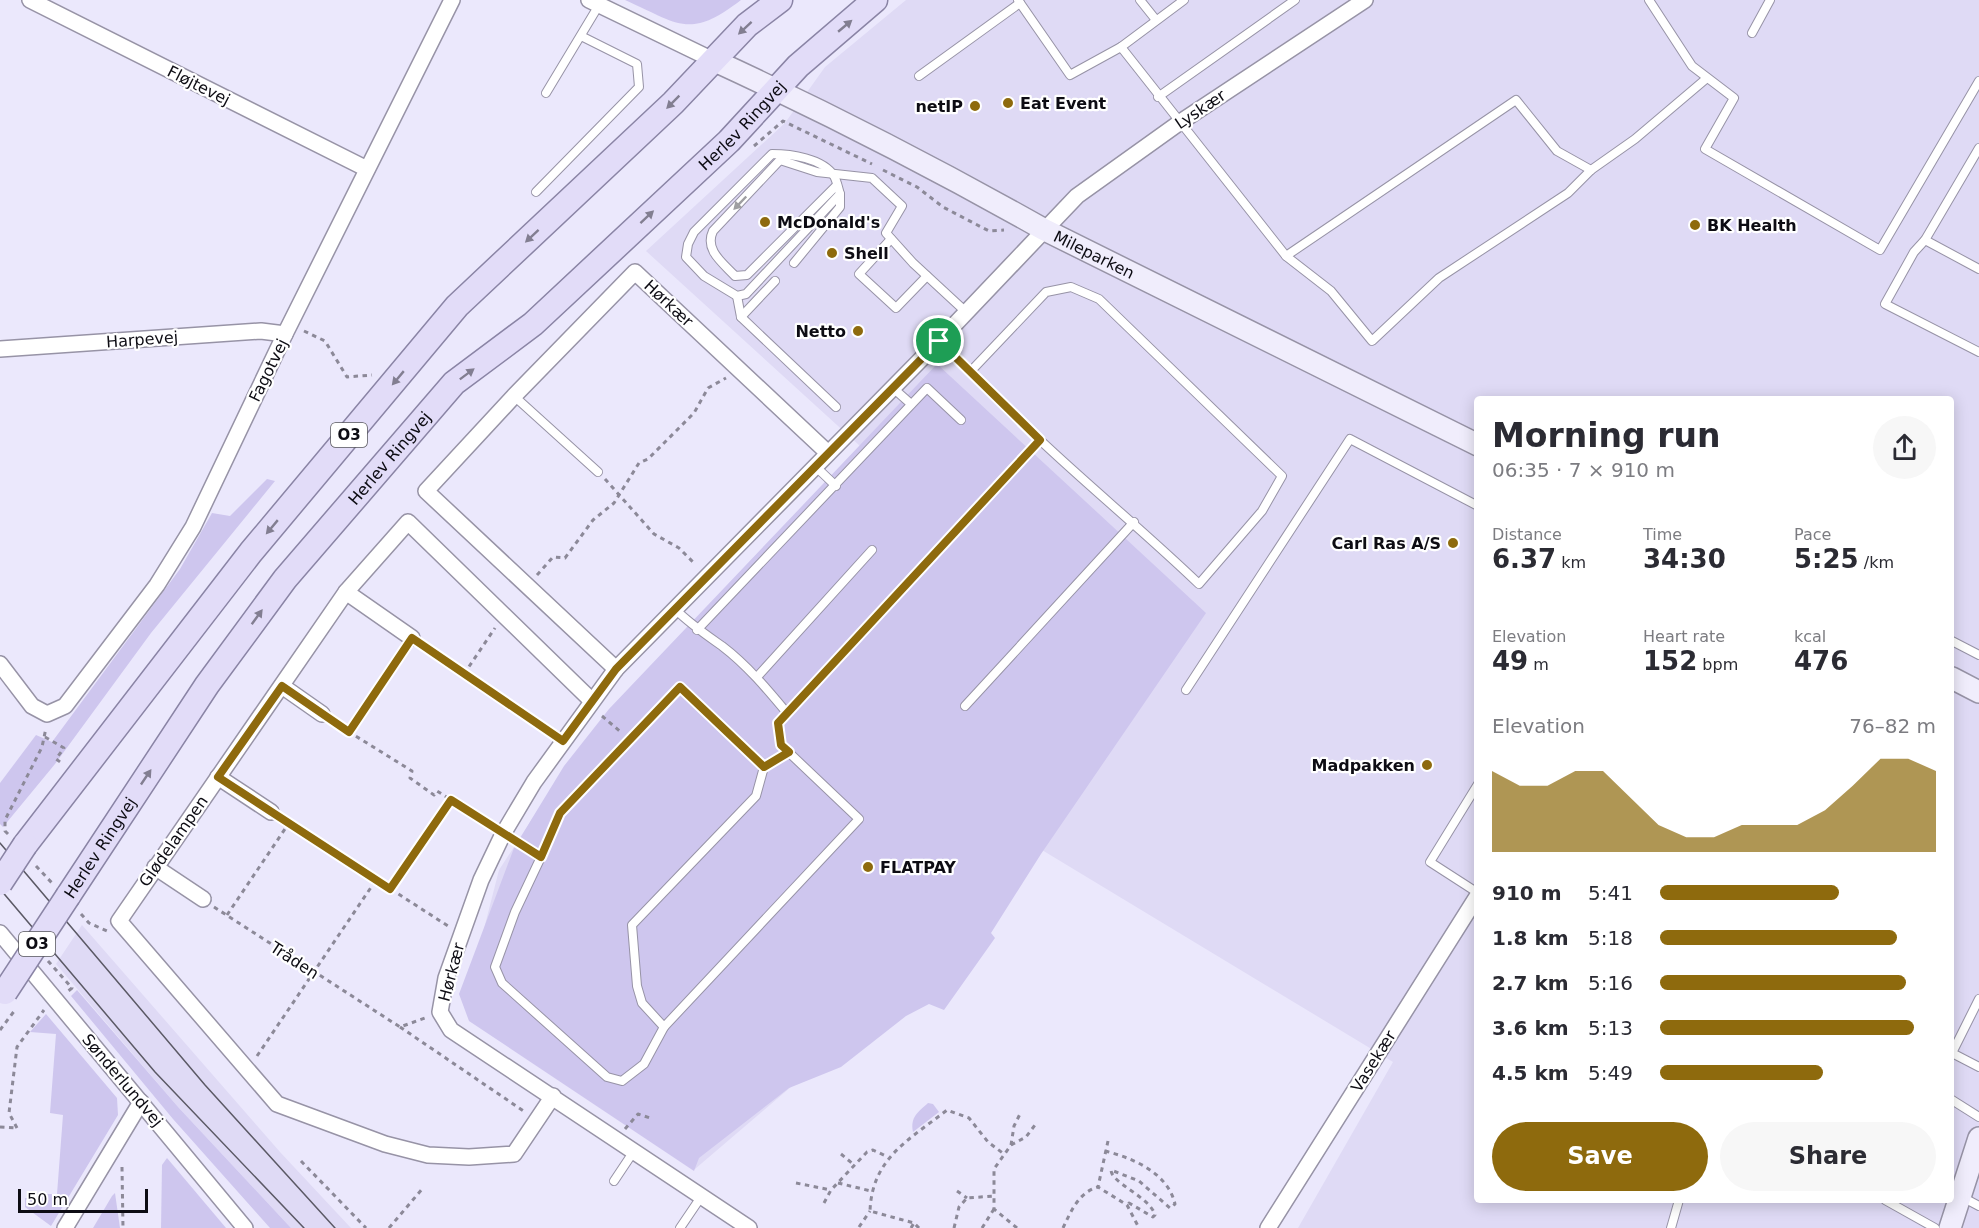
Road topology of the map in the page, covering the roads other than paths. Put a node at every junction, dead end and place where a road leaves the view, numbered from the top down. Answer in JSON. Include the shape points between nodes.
{"nodes":[{"id":1,"x":30,"y":0,"type":"edge"},
{"id":2,"x":452,"y":0,"type":"edge"},
{"id":3,"x":780,"y":0,"type":"edge"},
{"id":4,"x":875,"y":0,"type":"edge"},
{"id":5,"x":1140,"y":0,"type":"edge"},
{"id":6,"x":1184,"y":0,"type":"edge"},
{"id":7,"x":1295,"y":0,"type":"edge"},
{"id":8,"x":1365,"y":0,"type":"edge"},
{"id":9,"x":1649,"y":0,"type":"edge"},
{"id":10,"x":1770,"y":0,"type":"edge"},
{"id":11,"x":597,"y":1,"type":"edge"},
{"id":12,"x":1019,"y":1,"type":"edge"},
{"id":13,"x":1156,"y":20,"type":"junction"},
{"id":14,"x":1752,"y":33,"type":"dead end"},
{"id":15,"x":581,"y":36,"type":"junction"},
{"id":16,"x":1121,"y":46,"type":"junction"},
{"id":17,"x":713,"y":60,"type":"junction"},
{"id":18,"x":919,"y":76,"type":"dead end"},
{"id":19,"x":1707,"y":78,"type":"junction"},
{"id":20,"x":1979,"y":81,"type":"edge"},
{"id":21,"x":777,"y":89,"type":"junction"},
{"id":22,"x":546,"y":93,"type":"dead end"},
{"id":23,"x":1158,"y":97,"type":"junction"},
{"id":24,"x":1179,"y":123,"type":"junction"},
{"id":25,"x":1979,"y":148,"type":"edge"},
{"id":26,"x":367,"y":169,"type":"junction"},
{"id":27,"x":1591,"y":170,"type":"junction"},
{"id":28,"x":833,"y":174,"type":"junction"},
{"id":29,"x":837,"y":185,"type":"junction"},
{"id":30,"x":536,"y":192,"type":"dead end"},
{"id":31,"x":840,"y":194,"type":"junction"},
{"id":32,"x":1043,"y":229,"type":"junction"},
{"id":33,"x":891,"y":239,"type":"junction"},
{"id":34,"x":1925,"y":240,"type":"junction"},
{"id":35,"x":1286,"y":256,"type":"junction"},
{"id":36,"x":794,"y":263,"type":"dead end"},
{"id":37,"x":1979,"y":269,"type":"edge"},
{"id":38,"x":927,"y":276,"type":"junction"},
{"id":39,"x":774,"y":280,"type":"dead end"},
{"id":40,"x":736,"y":296,"type":"junction"},
{"id":41,"x":966,"y":312,"type":"junction"},
{"id":42,"x":741,"y":317,"type":"junction"},
{"id":43,"x":287,"y":329,"type":"junction"},
{"id":44,"x":939,"y":341,"type":"junction"},
{"id":45,"x":0,"y":349,"type":"edge"},
{"id":46,"x":1979,"y":352,"type":"edge"},
{"id":47,"x":970,"y":372,"type":"junction"},
{"id":48,"x":893,"y":388,"type":"junction"},
{"id":49,"x":514,"y":396,"type":"junction"},
{"id":50,"x":911,"y":404,"type":"junction"},
{"id":51,"x":836,"y":407,"type":"dead end"},
{"id":52,"x":961,"y":420,"type":"dead end"},
{"id":53,"x":1040,"y":440,"type":"junction"},
{"id":54,"x":1474,"y":443,"type":"edge"},
{"id":55,"x":828,"y":453,"type":"junction"},
{"id":56,"x":815,"y":466,"type":"junction"},
{"id":57,"x":598,"y":472,"type":"road end"},
{"id":58,"x":836,"y":486,"type":"junction"},
{"id":59,"x":1474,"y":504,"type":"edge"},
{"id":60,"x":1134,"y":522,"type":"junction"},
{"id":61,"x":872,"y":550,"type":"dead end"},
{"id":62,"x":346,"y":592,"type":"junction"},
{"id":63,"x":675,"y":609,"type":"junction"},
{"id":64,"x":697,"y":630,"type":"junction"},
{"id":65,"x":412,"y":638,"type":"road end"},
{"id":66,"x":1954,"y":642,"type":"edge"},
{"id":67,"x":1979,"y":655,"type":"edge"},
{"id":68,"x":0,"y":664,"type":"edge"},
{"id":69,"x":616,"y":669,"type":"junction"},
{"id":70,"x":757,"y":677,"type":"junction"},
{"id":71,"x":1954,"y":679,"type":"edge"},
{"id":72,"x":282,"y":686,"type":"junction"},
{"id":73,"x":1186,"y":690,"type":"dead end"},
{"id":74,"x":1979,"y":692,"type":"edge"},
{"id":75,"x":591,"y":703,"type":"junction"},
{"id":76,"x":965,"y":706,"type":"dead end"},
{"id":77,"x":787,"y":712,"type":"junction"},
{"id":78,"x":322,"y":714,"type":"road end"},
{"id":79,"x":789,"y":752,"type":"junction"},
{"id":80,"x":764,"y":767,"type":"junction"},
{"id":81,"x":218,"y":777,"type":"junction"},
{"id":82,"x":1474,"y":790,"type":"edge"},
{"id":83,"x":271,"y":812,"type":"road end"},
{"id":84,"x":503,"y":834,"type":"junction"},
{"id":85,"x":541,"y":857,"type":"junction"},
{"id":86,"x":155,"y":867,"type":"junction"},
{"id":87,"x":0,"y":883,"type":"edge"},
{"id":88,"x":1474,"y":891,"type":"edge"},
{"id":89,"x":203,"y":899,"type":"road end"},
{"id":90,"x":1474,"y":900,"type":"edge"},
{"id":91,"x":0,"y":933,"type":"edge"},
{"id":92,"x":8,"y":999,"type":"edge"},
{"id":93,"x":1979,"y":999,"type":"edge"},
{"id":94,"x":664,"y":1027,"type":"junction"},
{"id":95,"x":1954,"y":1049,"type":"edge"},
{"id":96,"x":1954,"y":1054,"type":"edge"},
{"id":97,"x":1979,"y":1067,"type":"edge"},
{"id":98,"x":553,"y":1096,"type":"junction"},
{"id":99,"x":1954,"y":1101,"type":"edge"},
{"id":100,"x":141,"y":1102,"type":"junction"},
{"id":101,"x":1979,"y":1117,"type":"edge"},
{"id":102,"x":1979,"y":1138,"type":"edge"},
{"id":103,"x":634,"y":1151,"type":"junction"},
{"id":104,"x":614,"y":1181,"type":"dead end"},
{"id":105,"x":1965,"y":1193,"type":"edge"},
{"id":106,"x":701,"y":1197,"type":"junction"},
{"id":107,"x":1678,"y":1203,"type":"edge"},
{"id":108,"x":1890,"y":1203,"type":"edge"},
{"id":109,"x":65,"y":1228,"type":"edge"},
{"id":110,"x":245,"y":1228,"type":"edge"},
{"id":111,"x":680,"y":1228,"type":"edge"},
{"id":112,"x":749,"y":1228,"type":"edge"},
{"id":113,"x":1268,"y":1228,"type":"edge"},
{"id":114,"x":1671,"y":1228,"type":"edge"},
{"id":115,"x":1935,"y":1228,"type":"edge"},
{"id":116,"x":1950,"y":1228,"type":"edge"}],
"edges":[{"from":1,"to":26,"type":"street","name":"Fløjtevej"},
{"from":2,"to":26,"type":"street","name":"Fagotvej"},
{"from":3,"to":17,"type":"main road","number":"O3","one_way":true,"via":[[747,25]]},
{"from":21,"to":4,"type":"main road","name":"Herlev Ringvej","number":"O3","one_way":true,"via":[[814,51]]},
{"from":5,"to":13,"type":"lane"},
{"from":6,"to":13,"type":"lane"},
{"from":7,"to":23,"type":"lane"},
{"from":8,"to":24,"type":"street","name":"Lyskær"},
{"from":9,"to":19,"type":"lane","via":[[1692,66]]},
{"from":10,"to":14,"type":"lane"},
{"from":11,"to":15,"type":"lane"},
{"from":11,"to":17,"type":"street"},
{"from":12,"to":16,"type":"lane","via":[[1070,75]]},
{"from":12,"to":18,"type":"lane"},
{"from":13,"to":16,"type":"lane"},
{"from":15,"to":22,"type":"lane"},
{"from":15,"to":30,"type":"lane","via":[[637,64],[639,87]]},
{"from":16,"to":23,"type":"lane"},
{"from":17,"to":21,"type":"street","name":"Mileparken"},
{"from":17,"to":87,"type":"main road","number":"O3","one_way":true,"bridge":true,"via":[[673,103],[458,306],[251,552],[24,845]]},
{"from":19,"to":20,"type":"lane","via":[[1734,98],[1705,149],[1880,250]]},
{"from":19,"to":27,"type":"lane","via":[[1635,139]]},
{"from":21,"to":32,"type":"street","name":"Mileparken","via":[[932,167]]},
{"from":92,"to":21,"type":"main road","name":"Herlev Ringvej","number":"O3","one_way":true,"bridge":true,"via":[[68,896],[207,685],[285,579],[454,383],[533,324],[725,144]]},
{"from":23,"to":24,"type":"lane"},
{"from":24,"to":32,"type":"street","name":"Lyskær","via":[[1077,196]]},
{"from":24,"to":35,"type":"lane"},
{"from":25,"to":34,"type":"lane"},
{"from":26,"to":43,"type":"street","name":"Fagotvej"},
{"from":27,"to":35,"type":"lane","via":[[1557,151],[1516,100]]},
{"from":27,"to":35,"type":"lane","via":[[1568,193],[1439,278],[1372,341],[1331,291]]},
{"from":28,"to":29,"type":"lane"},
{"from":28,"to":29,"type":"lane","one_way":true,"via":[[780,160],[713,231],[713,253],[735,276],[747,275]]},
{"from":28,"to":33,"type":"lane","via":[[872,178],[902,206],[886,233]]},
{"from":28,"to":40,"type":"lane","via":[[821,165],[790,154],[772,154],[694,232],[686,257],[704,276]]},
{"from":29,"to":31,"type":"lane"},
{"from":31,"to":36,"type":"lane","via":[[840,207]]},
{"from":31,"to":40,"type":"lane","via":[[746,294]]},
{"from":32,"to":41,"type":"street","name":"Hørkær"},
{"from":32,"to":54,"type":"street","name":"Mileparken"},
{"from":33,"to":38,"type":"lane"},
{"from":33,"to":38,"type":"lane","via":[[859,274],[896,308]]},
{"from":34,"to":37,"type":"lane"},
{"from":34,"to":46,"type":"lane","via":[[1885,304]]},
{"from":38,"to":41,"type":"lane"},
{"from":39,"to":42,"type":"lane"},
{"from":40,"to":42,"type":"lane"},
{"from":41,"to":44,"type":"street","name":"Hørkær"},
{"from":42,"to":51,"type":"lane"},
{"from":43,"to":45,"type":"street","name":"Harpevej"},
{"from":43,"to":68,"type":"street","name":"Fagotvej","via":[[193,527],[157,585],[65,706],[47,714],[32,706]]},
{"from":44,"to":47,"type":"lane"},
{"from":44,"to":48,"type":"street","name":"Hørkær"},
{"from":47,"to":53,"type":"lane"},
{"from":47,"to":60,"type":"lane","via":[[1046,292],[1071,287],[1099,299],[1282,476],[1262,511],[1199,584]]},
{"from":48,"to":50,"type":"lane"},
{"from":48,"to":55,"type":"street","name":"Hørkær"},
{"from":49,"to":55,"type":"street","name":"Hørkær","via":[[635,272]]},
{"from":49,"to":57,"type":"lane"},
{"from":49,"to":69,"type":"street","name":"Hørkær","via":[[426,491]]},
{"from":50,"to":52,"type":"lane","via":[[927,388]]},
{"from":50,"to":58,"type":"lane"},
{"from":53,"to":60,"type":"lane"},
{"from":53,"to":77,"type":"lane"},
{"from":55,"to":56,"type":"street","name":"Hørkær"},
{"from":56,"to":58,"type":"lane"},
{"from":56,"to":63,"type":"street","name":"Hørkær"},
{"from":58,"to":64,"type":"lane"},
{"from":59,"to":73,"type":"lane","via":[[1350,439]]},
{"from":60,"to":76,"type":"lane"},
{"from":61,"to":70,"type":"lane"},
{"from":62,"to":65,"type":"street"},
{"from":62,"to":72,"type":"street","name":"Glødelampen"},
{"from":62,"to":75,"type":"street","name":"Glødelampen","via":[[408,522]]},
{"from":63,"to":64,"type":"lane"},
{"from":63,"to":69,"type":"street","name":"Hørkær"},
{"from":64,"to":70,"type":"lane"},
{"from":66,"to":67,"type":"lane"},
{"from":69,"to":75,"type":"street","name":"Hørkær"},
{"from":70,"to":77,"type":"lane"},
{"from":71,"to":74,"type":"street"},
{"from":72,"to":78,"type":"street"},
{"from":72,"to":81,"type":"street","name":"Glødelampen"},
{"from":75,"to":84,"type":"street","name":"Hørkær"},
{"from":77,"to":79,"type":"lane","via":[[778,723],[781,745]]},
{"from":79,"to":80,"type":"lane"},
{"from":79,"to":94,"type":"lane","via":[[859,819]]},
{"from":80,"to":85,"type":"lane","via":[[680,687],[560,813]]},
{"from":80,"to":94,"type":"lane","via":[[756,796],[632,925],[642,1003]]},
{"from":81,"to":83,"type":"street"},
{"from":81,"to":86,"type":"street","name":"Glødelampen"},
{"from":82,"to":88,"type":"lane","via":[[1430,862]]},
{"from":84,"to":85,"type":"lane"},
{"from":84,"to":98,"type":"street","name":"Hørkær","via":[[461,934],[446,978],[440,1012],[451,1030]]},
{"from":85,"to":94,"type":"lane","via":[[495,967],[502,983],[606,1077],[622,1080],[644,1064]]},
{"from":86,"to":89,"type":"street"},
{"from":86,"to":98,"type":"street","name":"Glødelampen","via":[[119,921],[277,1104],[385,1144],[428,1155],[469,1157],[514,1154]]},
{"from":90,"to":113,"type":"street","name":"Vasekær"},
{"from":91,"to":100,"type":"street","name":"Sønderlundvej"},
{"from":93,"to":95,"type":"lane"},
{"from":96,"to":97,"type":"lane"},
{"from":98,"to":103,"type":"street","name":"Hørkær"},
{"from":99,"to":101,"type":"lane"},
{"from":100,"to":109,"type":"street"},
{"from":100,"to":110,"type":"street","name":"Sønderlundvej"},
{"from":102,"to":105,"type":"street"},
{"from":103,"to":104,"type":"lane"},
{"from":103,"to":106,"type":"street","name":"Hørkær"},
{"from":105,"to":116,"type":"street"},
{"from":106,"to":111,"type":"lane"},
{"from":106,"to":112,"type":"street","name":"Hørkær"},
{"from":107,"to":114,"type":"lane"},
{"from":108,"to":115,"type":"lane"}]}
